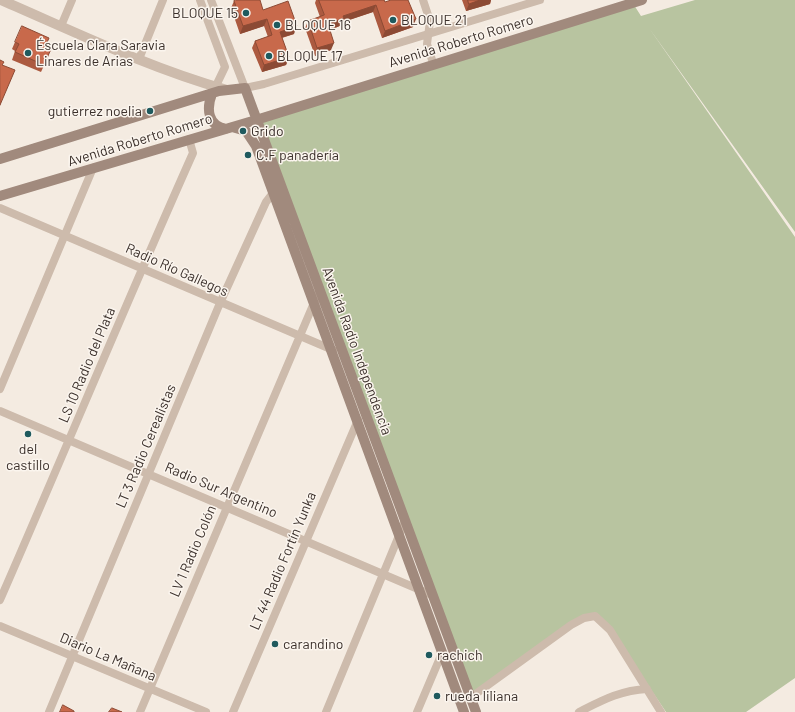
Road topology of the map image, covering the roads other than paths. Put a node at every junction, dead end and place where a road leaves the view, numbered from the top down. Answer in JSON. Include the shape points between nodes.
{"nodes":[{"id":1,"x":1,"y":0,"type":"edge"},
{"id":2,"x":72,"y":0,"type":"edge"},
{"id":3,"x":163,"y":0,"type":"edge"},
{"id":4,"x":200,"y":0,"type":"edge"},
{"id":5,"x":211,"y":0,"type":"edge"},
{"id":6,"x":423,"y":0,"type":"edge"},
{"id":7,"x":540,"y":0,"type":"edge"},
{"id":8,"x":642,"y":0,"type":"edge"},
{"id":9,"x":61,"y":26,"type":"junction"},
{"id":10,"x":429,"y":34,"type":"junction"},
{"id":11,"x":138,"y":59,"type":"junction"},
{"id":12,"x":433,"y":63,"type":"junction"},
{"id":13,"x":192,"y":80,"type":"junction"},
{"id":14,"x":245,"y":88,"type":"junction"},
{"id":15,"x":211,"y":93,"type":"junction"},
{"id":16,"x":250,"y":103,"type":"junction"},
{"id":17,"x":288,"y":109,"type":"junction"},
{"id":18,"x":256,"y":120,"type":"junction"},
{"id":19,"x":229,"y":128,"type":"junction"},
{"id":20,"x":189,"y":139,"type":"junction"},
{"id":21,"x":0,"y":159,"type":"edge"},
{"id":22,"x":94,"y":168,"type":"junction"},
{"id":23,"x":273,"y":193,"type":"junction"},
{"id":24,"x":0,"y":196,"type":"edge"},
{"id":25,"x":0,"y":208,"type":"edge"},
{"id":26,"x":64,"y":235,"type":"junction"},
{"id":27,"x":142,"y":268,"type":"junction"},
{"id":28,"x":319,"y":291,"type":"junction"},
{"id":29,"x":220,"y":303,"type":"junction"},
{"id":30,"x":314,"y":303,"type":"junction"},
{"id":31,"x":299,"y":336,"type":"junction"},
{"id":32,"x":330,"y":349,"type":"junction"},
{"id":33,"x":343,"y":354,"type":"junction"},
{"id":34,"x":0,"y":389,"type":"edge"},
{"id":35,"x":0,"y":411,"type":"edge"},
{"id":36,"x":358,"y":420,"type":"junction"},
{"id":37,"x":70,"y":440,"type":"junction"},
{"id":38,"x":148,"y":474,"type":"junction"},
{"id":39,"x":226,"y":507,"type":"junction"},
{"id":40,"x":405,"y":521,"type":"junction"},
{"id":41,"x":400,"y":534,"type":"junction"},
{"id":42,"x":306,"y":540,"type":"junction"},
{"id":43,"x":383,"y":573,"type":"junction"},
{"id":44,"x":420,"y":590,"type":"junction"},
{"id":45,"x":432,"y":595,"type":"junction"},
{"id":46,"x":0,"y":600,"type":"edge"},
{"id":47,"x":0,"y":626,"type":"edge"},
{"id":48,"x":442,"y":653,"type":"junction"},
{"id":49,"x":72,"y":657,"type":"junction"},
{"id":50,"x":150,"y":689,"type":"junction"},
{"id":51,"x":647,"y":689,"type":"junction"},
{"id":52,"x":470,"y":698,"type":"junction"},
{"id":53,"x":49,"y":712,"type":"edge"},
{"id":54,"x":140,"y":712,"type":"edge"},
{"id":55,"x":206,"y":712,"type":"edge"},
{"id":56,"x":233,"y":712,"type":"edge"},
{"id":57,"x":326,"y":712,"type":"edge"},
{"id":58,"x":417,"y":712,"type":"edge"},
{"id":59,"x":464,"y":712,"type":"edge"},
{"id":60,"x":476,"y":712,"type":"edge"},
{"id":61,"x":579,"y":712,"type":"edge"},
{"id":62,"x":661,"y":712,"type":"edge"}],
"edges":[{"from":1,"to":9,"type":"street"},
{"from":2,"to":9,"type":"street"},
{"from":3,"to":11,"type":"street"},
{"from":4,"to":15,"type":"street","name":"Avenida Radio Independencia","via":[[225,67]]},
{"from":5,"to":14,"type":"street","name":"Avenida Radio Independencia"},
{"from":6,"to":10,"type":"street","via":[[430,21]]},
{"from":7,"to":10,"type":"street"},
{"from":8,"to":12,"type":"main road","name":"Avenida Roberto Romero"},
{"from":9,"to":11,"type":"street"},
{"from":10,"to":12,"type":"street","via":[[427,44]]},
{"from":10,"to":14,"type":"street"},
{"from":11,"to":13,"type":"street"},
{"from":12,"to":17,"type":"main road","name":"Avenida Roberto Romero"},
{"from":13,"to":15,"type":"street"},
{"from":13,"to":15,"type":"street"},
{"from":14,"to":15,"type":"main road","name":"Avenida Roberto Romero"},
{"from":14,"to":16,"type":"main road","name":"Avenida Radio Independencia"},
{"from":15,"to":19,"type":"main road","name":"Avenida Radio Independencia","via":[[208,107],[215,126]]},
{"from":15,"to":21,"type":"main road","name":"Avenida Roberto Romero"},
{"from":16,"to":17,"type":"main road","name":"Avenida Roberto Romero","via":[[263,112]]},
{"from":16,"to":18,"type":"main road","name":"Avenida Radio Independencia"},
{"from":17,"to":18,"type":"main road","name":"Avenida Roberto Romero"},
{"from":18,"to":19,"type":"main road","name":"Avenida Roberto Romero"},
{"from":18,"to":28,"type":"main road","name":"Avenida Radio Independencia"},
{"from":19,"to":20,"type":"main road","name":"Avenida Roberto Romero"},
{"from":19,"to":23,"type":"main road","name":"Avenida Radio Independencia","via":[[246,131],[254,140]]},
{"from":20,"to":22,"type":"main road","name":"Avenida Roberto Romero"},
{"from":20,"to":27,"type":"street","name":"LS 10 Radio del Plata","via":[[193,153]]},
{"from":22,"to":24,"type":"main road","name":"Avenida Roberto Romero"},
{"from":22,"to":26,"type":"street"},
{"from":23,"to":29,"type":"street","name":"LT 3 Radio Cerealistas","via":[[266,202]]},
{"from":23,"to":30,"type":"main road","name":"Avenida Radio Independencia"},
{"from":25,"to":26,"type":"street","name":"Radio Río Gallegos"},
{"from":26,"to":27,"type":"street","name":"Radio Río Gallegos"},
{"from":26,"to":34,"type":"street"},
{"from":27,"to":29,"type":"street","name":"Radio Río Gallegos"},
{"from":27,"to":37,"type":"street","name":"LS 10 Radio del Plata"},
{"from":28,"to":30,"type":"street","name":"LV 1 Radio Colón"},
{"from":28,"to":33,"type":"main road","name":"Avenida Radio Independencia"},
{"from":29,"to":31,"type":"street","name":"Radio Río Gallegos"},
{"from":29,"to":38,"type":"street","name":"LT 3 Radio Cerealistas"},
{"from":30,"to":31,"type":"street","name":"LV 1 Radio Colón"},
{"from":30,"to":32,"type":"main road","name":"Avenida Radio Independencia"},
{"from":31,"to":32,"type":"street","name":"Radio Río Gallegos"},
{"from":31,"to":39,"type":"street","name":"LV 1 Radio Colón"},
{"from":32,"to":33,"type":"street","name":"Radio Río Gallegos"},
{"from":32,"to":36,"type":"main road","name":"Avenida Radio Independencia"},
{"from":33,"to":40,"type":"main road","name":"Avenida Radio Independencia"},
{"from":35,"to":37,"type":"street","name":"Radio Sur Argentino"},
{"from":36,"to":41,"type":"main road","name":"Avenida Radio Independencia"},
{"from":36,"to":42,"type":"street","name":"LT 44 Radio Fortín Yunka"},
{"from":37,"to":38,"type":"street","name":"Radio Sur Argentino"},
{"from":37,"to":46,"type":"street","name":"LS 10 Radio del Plata"},
{"from":38,"to":39,"type":"street","name":"Radio Sur Argentino"},
{"from":38,"to":49,"type":"street","name":"LT 3 Radio Cerealistas"},
{"from":39,"to":42,"type":"street","name":"Radio Sur Argentino"},
{"from":39,"to":50,"type":"street","name":"LV 1 Radio Colón"},
{"from":40,"to":41,"type":"street"},
{"from":40,"to":45,"type":"main road","name":"Avenida Radio Independencia"},
{"from":41,"to":43,"type":"street"},
{"from":41,"to":44,"type":"main road","name":"Avenida Radio Independencia"},
{"from":42,"to":43,"type":"street","name":"Radio Sur Argentino"},
{"from":42,"to":56,"type":"street","name":"LT 44 Radio Fortín Yunka"},
{"from":43,"to":44,"type":"street","name":"Radio Sur Argentino"},
{"from":43,"to":57,"type":"street"},
{"from":44,"to":45,"type":"street","name":"Radio Sur Argentino"},
{"from":44,"to":48,"type":"main road","name":"Avenida Radio Independencia"},
{"from":45,"to":52,"type":"main road","name":"Avenida Radio Independencia"},
{"from":47,"to":49,"type":"street","name":"Diario La Mañana"},
{"from":48,"to":58,"type":"street"},
{"from":48,"to":59,"type":"main road","name":"Avenida Radio Independencia"},
{"from":49,"to":50,"type":"street","name":"Diario La Mañana"},
{"from":49,"to":53,"type":"street","name":"LT 3 Radio Cerealistas"},
{"from":50,"to":54,"type":"street","name":"LV 1 Radio Colón"},
{"from":50,"to":55,"type":"street","name":"Diario La Mañana"},
{"from":51,"to":52,"type":"street","via":[[610,630],[595,616],[571,625]]},
{"from":51,"to":61,"type":"street","via":[[632,689]]},
{"from":51,"to":62,"type":"street"},
{"from":52,"to":60,"type":"main road","name":"Avenida Radio Independencia"}]}
